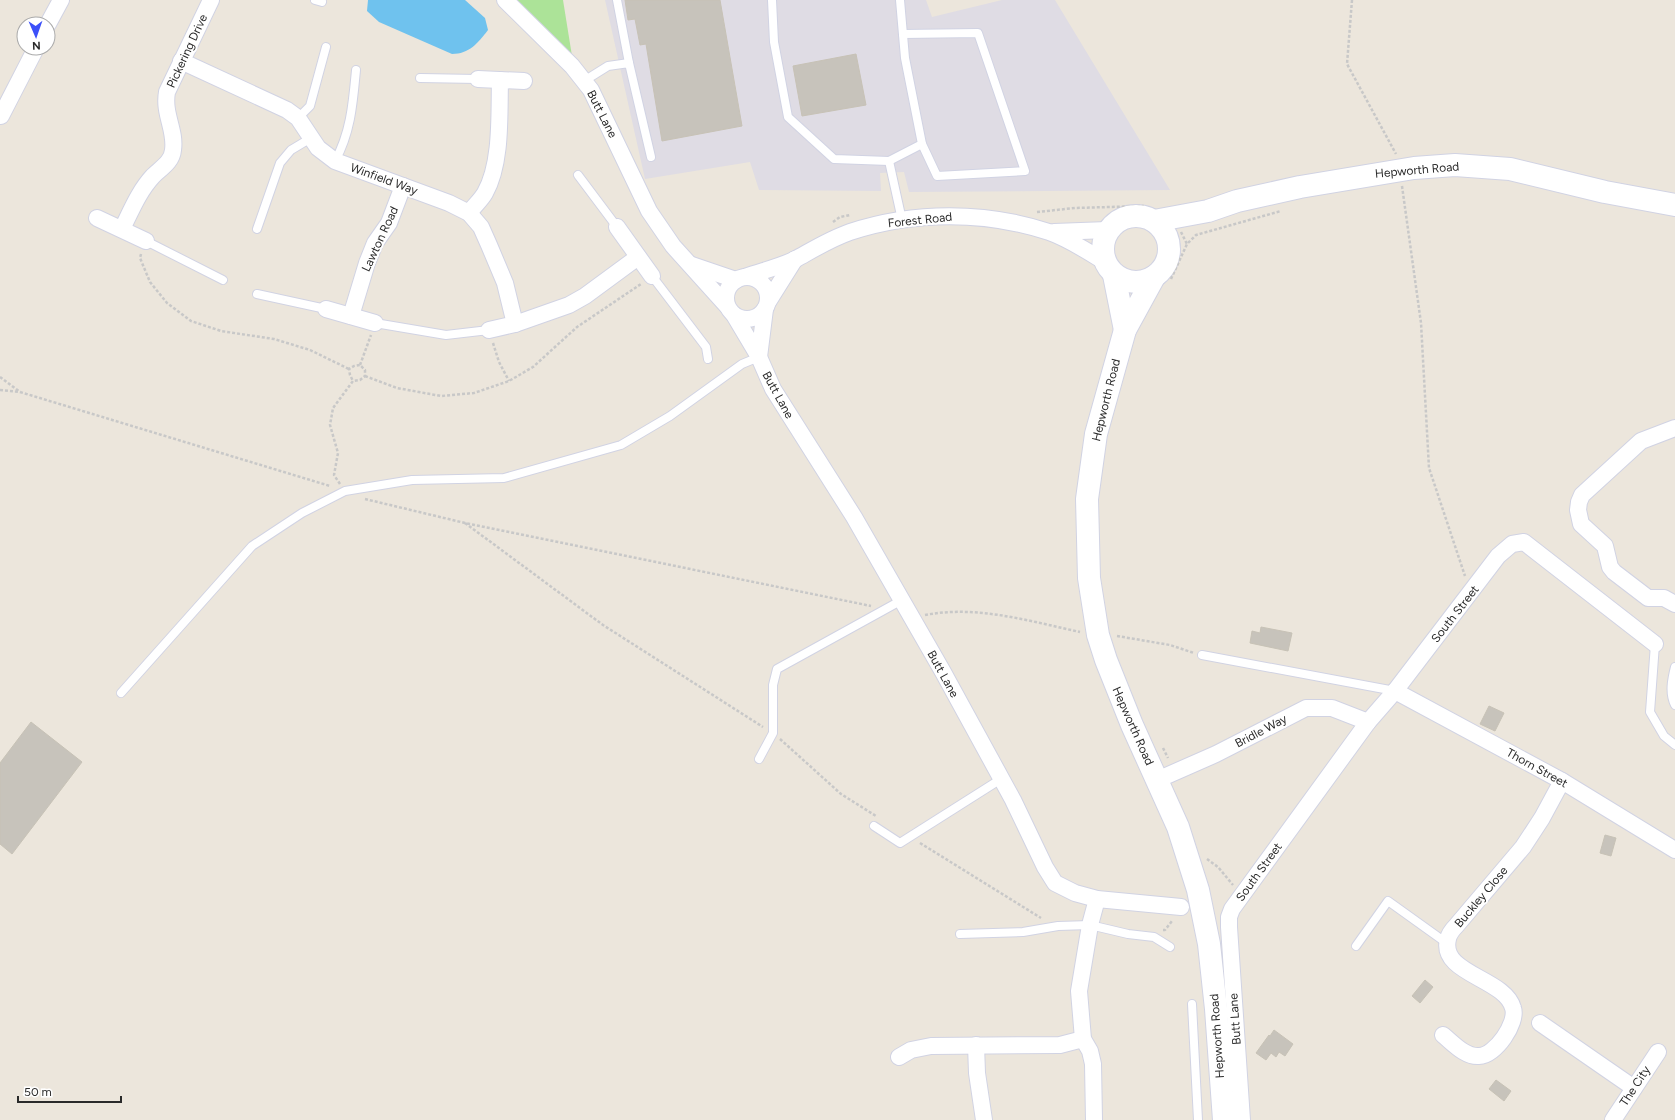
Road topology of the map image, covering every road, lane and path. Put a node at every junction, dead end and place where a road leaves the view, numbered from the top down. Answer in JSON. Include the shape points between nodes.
{"nodes":[{"id":1,"x":60,"y":0,"type":"edge"},
{"id":2,"x":211,"y":0,"type":"edge"},
{"id":3,"x":505,"y":0,"type":"edge"},
{"id":4,"x":616,"y":0,"type":"edge"},
{"id":5,"x":772,"y":0,"type":"edge"},
{"id":6,"x":900,"y":0,"type":"edge"},
{"id":7,"x":1352,"y":0,"type":"edge"},
{"id":8,"x":52,"y":16,"type":"edge"},
{"id":9,"x":903,"y":34,"type":"junction"},
{"id":10,"x":326,"y":46,"type":"dead end"},
{"id":11,"x":32,"y":56,"type":"edge"},
{"id":12,"x":181,"y":61,"type":"junction"},
{"id":13,"x":630,"y":63,"type":"junction"},
{"id":14,"x":356,"y":70,"type":"dead end"},
{"id":15,"x":420,"y":78,"type":"dead end"},
{"id":16,"x":478,"y":79,"type":"joint"},
{"id":17,"x":500,"y":80,"type":"junction"},
{"id":18,"x":524,"y":81,"type":"dead end"},
{"id":19,"x":584,"y":82,"type":"junction"},
{"id":20,"x":2,"y":116,"type":"dead end"},
{"id":21,"x":298,"y":118,"type":"junction"},
{"id":22,"x":311,"y":138,"type":"junction"},
{"id":23,"x":922,"y":144,"type":"junction"},
{"id":24,"x":651,"y":157,"type":"dead end"},
{"id":25,"x":1398,"y":158,"type":"dead end"},
{"id":26,"x":335,"y":161,"type":"junction"},
{"id":27,"x":889,"y":161,"type":"junction"},
{"id":28,"x":578,"y":175,"type":"dead end"},
{"id":29,"x":1402,"y":182,"type":"dead end"},
{"id":30,"x":1409,"y":185,"type":"dead end"},
{"id":31,"x":403,"y":186,"type":"junction"},
{"id":32,"x":1402,"y":186,"type":"junction"},
{"id":33,"x":1395,"y":187,"type":"dead end"},
{"id":34,"x":1675,"y":204,"type":"edge"},
{"id":35,"x":1288,"y":209,"type":"dead end"},
{"id":36,"x":1208,"y":211,"type":"junction"},
{"id":37,"x":469,"y":212,"type":"junction"},
{"id":38,"x":1032,"y":213,"type":"dead end"},
{"id":39,"x":856,"y":214,"type":"dead end"},
{"id":40,"x":1151,"y":214,"type":"junction"},
{"id":41,"x":97,"y":218,"type":"dead end"},
{"id":42,"x":902,"y":220,"type":"junction"},
{"id":43,"x":828,"y":225,"type":"dead end"},
{"id":44,"x":617,"y":227,"type":"joint"},
{"id":45,"x":258,"y":229,"type":"dead end"},
{"id":46,"x":122,"y":230,"type":"junction"},
{"id":47,"x":1108,"y":230,"type":"junction"},
{"id":48,"x":1050,"y":232,"type":"junction"},
{"id":49,"x":146,"y":242,"type":"junction"},
{"id":50,"x":1169,"y":246,"type":"junction"},
{"id":51,"x":638,"y":257,"type":"junction"},
{"id":52,"x":795,"y":259,"type":"junction"},
{"id":53,"x":691,"y":264,"type":"junction"},
{"id":54,"x":1110,"y":268,"type":"junction"},
{"id":55,"x":652,"y":276,"type":"junction"},
{"id":56,"x":1162,"y":278,"type":"junction"},
{"id":57,"x":741,"y":279,"type":"junction"},
{"id":58,"x":223,"y":280,"type":"dead end"},
{"id":59,"x":257,"y":294,"type":"dead end"},
{"id":60,"x":766,"y":305,"type":"junction"},
{"id":61,"x":326,"y":309,"type":"joint"},
{"id":62,"x":730,"y":311,"type":"junction"},
{"id":63,"x":351,"y":316,"type":"junction"},
{"id":64,"x":375,"y":323,"type":"junction"},
{"id":65,"x":515,"y":324,"type":"junction"},
{"id":66,"x":489,"y":330,"type":"junction"},
{"id":67,"x":1125,"y":330,"type":"junction"},
{"id":68,"x":759,"y":357,"type":"junction"},
{"id":69,"x":708,"y":359,"type":"dead end"},
{"id":70,"x":360,"y":365,"type":"junction"},
{"id":71,"x":349,"y":369,"type":"junction"},
{"id":72,"x":365,"y":376,"type":"junction"},
{"id":73,"x":0,"y":377,"type":"edge"},
{"id":74,"x":353,"y":380,"type":"junction"},
{"id":75,"x":509,"y":381,"type":"junction"},
{"id":76,"x":0,"y":390,"type":"edge"},
{"id":77,"x":20,"y":392,"type":"junction"},
{"id":78,"x":1675,"y":428,"type":"edge"},
{"id":79,"x":345,"y":491,"type":"junction"},
{"id":80,"x":465,"y":523,"type":"junction"},
{"id":81,"x":1471,"y":594,"type":"junction"},
{"id":82,"x":902,"y":600,"type":"junction"},
{"id":83,"x":1675,"y":604,"type":"edge"},
{"id":84,"x":885,"y":608,"type":"junction"},
{"id":85,"x":1109,"y":633,"type":"junction"},
{"id":86,"x":1118,"y":643,"type":"dead end"},
{"id":87,"x":1655,"y":644,"type":"joint"},
{"id":88,"x":1202,"y":655,"type":"joint"},
{"id":89,"x":1675,"y":667,"type":"edge"},
{"id":90,"x":1396,"y":690,"type":"junction"},
{"id":91,"x":121,"y":693,"type":"dead end"},
{"id":92,"x":1675,"y":704,"type":"edge"},
{"id":93,"x":1368,"y":722,"type":"junction"},
{"id":94,"x":773,"y":733,"type":"junction"},
{"id":95,"x":1675,"y":745,"type":"edge"},
{"id":96,"x":1163,"y":747,"type":"dead end"},
{"id":97,"x":1166,"y":754,"type":"dead end"},
{"id":98,"x":759,"y":759,"type":"dead end"},
{"id":99,"x":1001,"y":779,"type":"junction"},
{"id":100,"x":1157,"y":780,"type":"junction"},
{"id":101,"x":1562,"y":781,"type":"junction"},
{"id":102,"x":879,"y":817,"type":"dead end"},
{"id":103,"x":874,"y":826,"type":"dead end"},
{"id":104,"x":910,"y":837,"type":"junction"},
{"id":105,"x":1675,"y":850,"type":"edge"},
{"id":106,"x":1203,"y":852,"type":"dead end"},
{"id":107,"x":1234,"y":889,"type":"dead end"},
{"id":108,"x":1096,"y":898,"type":"junction"},
{"id":109,"x":1181,"y":907,"type":"joint"},
{"id":110,"x":1047,"y":918,"type":"dead end"},
{"id":111,"x":1229,"y":918,"type":"joint"},
{"id":112,"x":1090,"y":925,"type":"junction"},
{"id":113,"x":1158,"y":929,"type":"dead end"},
{"id":114,"x":960,"y":934,"type":"dead end"},
{"id":115,"x":1448,"y":944,"type":"junction"},
{"id":116,"x":1356,"y":946,"type":"dead end"},
{"id":117,"x":1170,"y":947,"type":"dead end"},
{"id":118,"x":1192,"y":1004,"type":"dead end"},
{"id":119,"x":1540,"y":1023,"type":"dead end"},
{"id":120,"x":1442,"y":1035,"type":"dead end"},
{"id":121,"x":1083,"y":1039,"type":"junction"},
{"id":122,"x":976,"y":1045,"type":"junction"},
{"id":123,"x":1658,"y":1052,"type":"dead end"},
{"id":124,"x":899,"y":1057,"type":"dead end"},
{"id":125,"x":1634,"y":1088,"type":"junction"},
{"id":126,"x":1617,"y":1119,"type":"edge"},
{"id":127,"x":984,"y":1120,"type":"edge"},
{"id":128,"x":1094,"y":1120,"type":"edge"},
{"id":129,"x":1198,"y":1120,"type":"edge"},
{"id":130,"x":1224,"y":1120,"type":"edge"},
{"id":131,"x":1242,"y":1120,"type":"edge"}],
"edges":[{"from":1,"to":8,"type":"street"},
{"from":2,"to":12,"type":"street","name":"Pickering Drive"},
{"from":3,"to":19,"type":"street","name":"Butt Lane","via":[[572,66]]},
{"from":4,"to":13,"type":"lane"},
{"from":5,"to":27,"type":"lane","via":[[774,42],[788,117],[834,159]]},
{"from":6,"to":9,"type":"lane"},
{"from":7,"to":25,"type":"path","via":[[1347,64]]},
{"from":9,"to":23,"type":"lane","via":[[904,58]]},
{"from":9,"to":23,"type":"lane","via":[[978,33],[1025,171],[937,176]]},
{"from":10,"to":21,"type":"lane","via":[[310,106]]},
{"from":11,"to":20,"type":"street"},
{"from":12,"to":21,"type":"street","name":"Winfield Way","via":[[287,110]]},
{"from":12,"to":46,"type":"street","name":"Pickering Drive","via":[[167,92],[165,104],[173,151],[167,164],[142,189]]},
{"from":13,"to":19,"type":"lane","via":[[608,66]]},
{"from":13,"to":24,"type":"lane"},
{"from":14,"to":26,"type":"lane","via":[[352,116]]},
{"from":15,"to":16,"type":"lane"},
{"from":16,"to":17,"type":"street"},
{"from":17,"to":18,"type":"street"},
{"from":17,"to":37,"type":"street","via":[[494,165],[485,193]]},
{"from":19,"to":53,"type":"street","name":"Butt Lane","via":[[598,101],[649,211],[673,246]]},
{"from":21,"to":22,"type":"street","name":"Winfield Way"},
{"from":22,"to":26,"type":"street","name":"Winfield Way","via":[[318,148]]},
{"from":22,"to":45,"type":"lane","via":[[291,150],[280,163]]},
{"from":23,"to":27,"type":"lane"},
{"from":26,"to":31,"type":"street","name":"Winfield Way"},
{"from":27,"to":42,"type":"lane"},
{"from":28,"to":44,"type":"lane"},
{"from":29,"to":32,"type":"path"},
{"from":30,"to":32,"type":"path"},
{"from":31,"to":37,"type":"street","name":"Winfield Way"},
{"from":31,"to":63,"type":"street","name":"Lawton Road","via":[[389,223],[375,243]]},
{"from":32,"to":33,"type":"path"},
{"from":32,"to":81,"type":"path","via":[[1421,323],[1429,468]]},
{"from":34,"to":36,"type":"street","name":"Hepworth Road","via":[[1605,192],[1510,169],[1455,165],[1414,168],[1300,186],[1237,201]]},
{"from":35,"to":56,"type":"path","via":[[1196,236],[1187,244],[1174,275]]},
{"from":36,"to":40,"type":"street","name":"Hepworth Road"},
{"from":36,"to":50,"type":"street","name":"Hepworth Road"},
{"from":37,"to":65,"type":"street","name":"Winfield Way","via":[[481,227],[505,283]]},
{"from":38,"to":40,"type":"path","via":[[1075,208]]},
{"from":39,"to":43,"type":"path","via":[[840,217]]},
{"from":40,"to":47,"type":"street","via":[[1145,217],[1124,218]]},
{"from":40,"to":50,"type":"street","via":[[1164,232]]},
{"from":41,"to":46,"type":"street"},
{"from":42,"to":48,"type":"street","name":"Forest Road","via":[[973,217],[1021,224]]},
{"from":42,"to":52,"type":"street","name":"Forest Road","via":[[850,232],[810,249]]},
{"from":44,"to":51,"type":"street"},
{"from":46,"to":49,"type":"street"},
{"from":47,"to":48,"type":"street","name":"Forest Road"},
{"from":47,"to":54,"type":"street","via":[[1102,246]]},
{"from":48,"to":54,"type":"street","name":"Forest Road","via":[[1074,244]]},
{"from":49,"to":58,"type":"lane"},
{"from":49,"to":71,"type":"path","via":[[140,258],[150,282],[167,302],[191,321],[221,331],[274,339],[310,350]]},
{"from":50,"to":56,"type":"street"},
{"from":51,"to":55,"type":"street"},
{"from":51,"to":65,"type":"street","via":[[569,305]]},
{"from":52,"to":57,"type":"street","name":"Forest Road"},
{"from":52,"to":60,"type":"street","name":"Forest Road"},
{"from":53,"to":57,"type":"street","name":"Butt Lane"},
{"from":53,"to":62,"type":"street","name":"Butt Lane"},
{"from":54,"to":56,"type":"street","via":[[1130,282]]},
{"from":54,"to":67,"type":"street","name":"Hepworth Road"},
{"from":55,"to":69,"type":"lane","via":[[706,347]]},
{"from":55,"to":75,"type":"path","via":[[577,327],[533,367]]},
{"from":56,"to":67,"type":"street","name":"Hepworth Road"},
{"from":57,"to":60,"type":"street","via":[[752,278],[765,287]]},
{"from":57,"to":62,"type":"street","via":[[727,291]]},
{"from":59,"to":61,"type":"lane"},
{"from":60,"to":62,"type":"street","via":[[759,316],[751,319],[742,319]]},
{"from":60,"to":68,"type":"street","name":"Butt Lane"},
{"from":61,"to":63,"type":"street"},
{"from":62,"to":68,"type":"street","name":"Butt Lane"},
{"from":63,"to":64,"type":"street"},
{"from":64,"to":66,"type":"lane","via":[[446,335]]},
{"from":64,"to":70,"type":"path"},
{"from":65,"to":66,"type":"street"},
{"from":66,"to":75,"type":"path","via":[[499,362]]},
{"from":67,"to":85,"type":"street","name":"Hepworth Road","via":[[1096,434],[1087,499],[1089,578]]},
{"from":68,"to":79,"type":"lane","via":[[742,364],[670,416],[621,445],[504,478],[412,480]]},
{"from":68,"to":82,"type":"street","name":"Butt Lane","via":[[773,389],[854,517]]},
{"from":70,"to":71,"type":"path"},
{"from":70,"to":72,"type":"path","via":[[365,370]]},
{"from":71,"to":74,"type":"path"},
{"from":72,"to":74,"type":"path","via":[[360,380]]},
{"from":72,"to":75,"type":"path","via":[[396,388],[441,396],[474,392]]},
{"from":73,"to":77,"type":"path"},
{"from":74,"to":79,"type":"path","via":[[334,408],[330,425],[338,453],[334,476]]},
{"from":76,"to":77,"type":"path"},
{"from":77,"to":79,"type":"path"},
{"from":78,"to":83,"type":"street","via":[[1641,441],[1629,451],[1582,495],[1578,510],[1581,524],[1605,546],[1610,567],[1614,572],[1648,598],[1664,598]]},
{"from":79,"to":80,"type":"path","via":[[360,498]]},
{"from":79,"to":91,"type":"lane","via":[[302,513],[252,546]]},
{"from":80,"to":84,"type":"path"},
{"from":80,"to":94,"type":"path","via":[[603,625]]},
{"from":81,"to":87,"type":"street","name":"South Street","via":[[1498,556],[1512,544],[1524,542]]},
{"from":81,"to":90,"type":"street","name":"South Street"},
{"from":82,"to":84,"type":"lane"},
{"from":82,"to":85,"type":"path","via":[[920,616],[946,611],[983,612]]},
{"from":82,"to":99,"type":"street","name":"Butt Lane"},
{"from":84,"to":94,"type":"lane","via":[[777,669],[773,685]]},
{"from":85,"to":86,"type":"path"},
{"from":85,"to":88,"type":"path","via":[[1170,645]]},
{"from":85,"to":100,"type":"street","name":"Hepworth Road","via":[[1114,682]]},
{"from":87,"to":95,"type":"lane","name":"South Street","via":[[1650,712],[1664,736]]},
{"from":88,"to":90,"type":"lane"},
{"from":89,"to":92,"type":"lane","via":[[1672,679]]},
{"from":90,"to":93,"type":"street","name":"South Street"},
{"from":90,"to":101,"type":"street","name":"Thorn Street"},
{"from":93,"to":100,"type":"street","name":"Bridle Way","via":[[1332,708],[1306,708],[1216,754]]},
{"from":93,"to":111,"type":"street","name":"South Street","via":[[1232,909]]},
{"from":94,"to":98,"type":"lane"},
{"from":94,"to":102,"type":"path","via":[[841,794]]},
{"from":96,"to":97,"type":"path"},
{"from":99,"to":104,"type":"lane"},
{"from":99,"to":108,"type":"street","name":"Butt Lane","via":[[1055,883],[1075,893]]},
{"from":100,"to":130,"type":"street","name":"Hepworth Road","via":[[1178,827],[1204,914],[1216,1009]]},
{"from":101,"to":105,"type":"street","name":"Thorn Street"},
{"from":101,"to":115,"type":"street","name":"Buckley Close","via":[[1527,841],[1456,926],[1448,938]]},
{"from":103,"to":104,"type":"lane","via":[[900,843]]},
{"from":104,"to":110,"type":"path","via":[[1039,918]]},
{"from":106,"to":107,"type":"path","via":[[1206,859],[1218,867]]},
{"from":108,"to":109,"type":"street","name":"Butt Lane"},
{"from":108,"to":112,"type":"street"},
{"from":109,"to":113,"type":"path","via":[[1165,930]]},
{"from":111,"to":131,"type":"street","name":"Butt Lane"},
{"from":112,"to":114,"type":"lane","via":[[1058,926],[1023,932]]},
{"from":112,"to":117,"type":"lane","via":[[1154,937]]},
{"from":112,"to":121,"type":"street","via":[[1079,991]]},
{"from":115,"to":116,"type":"lane","via":[[1388,901]]},
{"from":115,"to":120,"type":"street","via":[[1451,958],[1460,968],[1475,974],[1510,1000],[1514,1008],[1514,1018],[1511,1027],[1487,1054],[1467,1054]]},
{"from":118,"to":129,"type":"lane"},
{"from":119,"to":125,"type":"street"},
{"from":121,"to":122,"type":"street","via":[[1060,1045]]},
{"from":121,"to":128,"type":"street","via":[[1093,1064]]},
{"from":122,"to":124,"type":"street","via":[[931,1046],[911,1050]]},
{"from":122,"to":127,"type":"street","via":[[976,1073]]},
{"from":123,"to":125,"type":"street","name":"The City"},
{"from":125,"to":126,"type":"street","name":"The City"}]}
